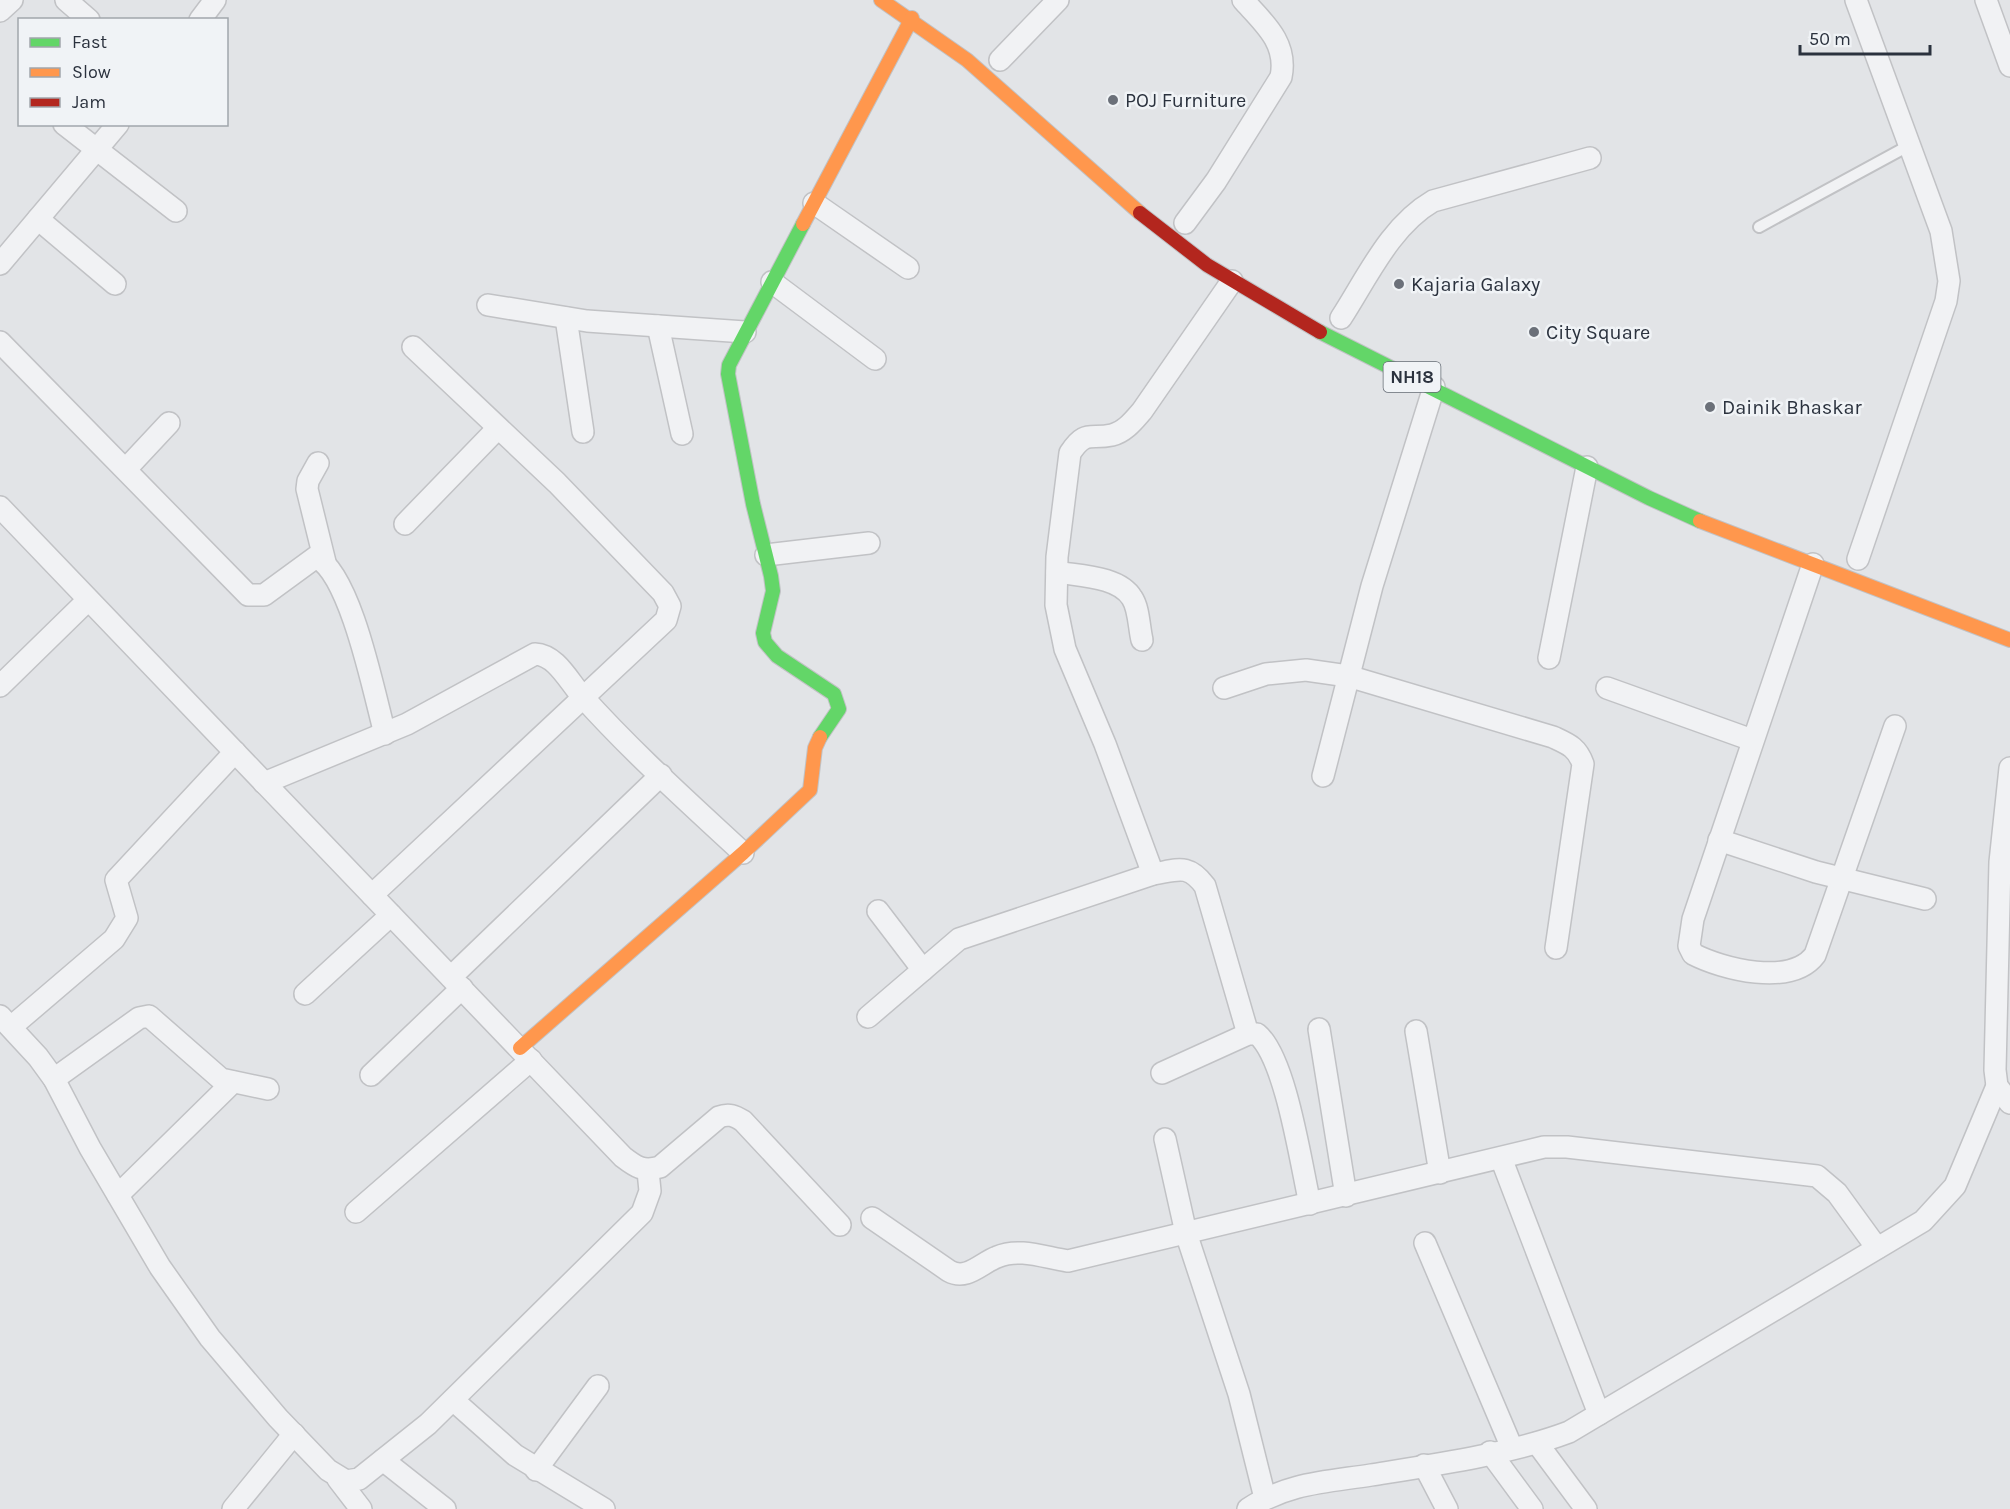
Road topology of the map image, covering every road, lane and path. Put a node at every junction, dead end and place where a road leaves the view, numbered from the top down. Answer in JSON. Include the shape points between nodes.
{"nodes":[{"id":1,"x":12,"y":0,"type":"edge"},
{"id":2,"x":66,"y":0,"type":"edge"},
{"id":3,"x":215,"y":0,"type":"edge"},
{"id":4,"x":881,"y":0,"type":"edge"},
{"id":5,"x":1058,"y":0,"type":"edge"},
{"id":6,"x":1243,"y":0,"type":"edge"},
{"id":7,"x":1856,"y":0,"type":"edge"},
{"id":8,"x":1986,"y":0,"type":"edge"},
{"id":9,"x":0,"y":11,"type":"edge"},
{"id":10,"x":87,"y":18,"type":"edge"},
{"id":11,"x":202,"y":18,"type":"edge"},
{"id":12,"x":912,"y":18,"type":"junction"},
{"id":13,"x":1000,"y":61,"type":"dead end"},
{"id":14,"x":2010,"y":66,"type":"edge"},
{"id":15,"x":65,"y":126,"type":"edge"},
{"id":16,"x":116,"y":126,"type":"edge"},
{"id":17,"x":1910,"y":145,"type":"junction"},
{"id":18,"x":96,"y":151,"type":"junction"},
{"id":19,"x":1590,"y":158,"type":"dead end"},
{"id":20,"x":814,"y":203,"type":"junction"},
{"id":21,"x":176,"y":211,"type":"dead end"},
{"id":22,"x":38,"y":219,"type":"junction"},
{"id":23,"x":1185,"y":223,"type":"dead end"},
{"id":24,"x":1759,"y":227,"type":"dead end"},
{"id":25,"x":0,"y":264,"type":"edge"},
{"id":26,"x":908,"y":268,"type":"dead end"},
{"id":27,"x":1232,"y":281,"type":"junction"},
{"id":28,"x":772,"y":282,"type":"junction"},
{"id":29,"x":115,"y":284,"type":"dead end"},
{"id":30,"x":488,"y":305,"type":"dead end"},
{"id":31,"x":1339,"y":317,"type":"dead end"},
{"id":32,"x":566,"y":318,"type":"junction"},
{"id":33,"x":658,"y":326,"type":"junction"},
{"id":34,"x":745,"y":332,"type":"junction"},
{"id":35,"x":0,"y":342,"type":"edge"},
{"id":36,"x":413,"y":347,"type":"dead end"},
{"id":37,"x":874,"y":358,"type":"dead end"},
{"id":38,"x":1434,"y":387,"type":"junction"},
{"id":39,"x":169,"y":423,"type":"dead end"},
{"id":40,"x":498,"y":428,"type":"junction"},
{"id":41,"x":583,"y":432,"type":"dead end"},
{"id":42,"x":682,"y":434,"type":"dead end"},
{"id":43,"x":318,"y":463,"type":"dead end"},
{"id":44,"x":1587,"y":467,"type":"junction"},
{"id":45,"x":126,"y":470,"type":"junction"},
{"id":46,"x":0,"y":507,"type":"edge"},
{"id":47,"x":405,"y":524,"type":"dead end"},
{"id":48,"x":869,"y":543,"type":"dead end"},
{"id":49,"x":766,"y":555,"type":"junction"},
{"id":50,"x":1858,"y":559,"type":"dead end"},
{"id":51,"x":325,"y":562,"type":"junction"},
{"id":52,"x":1813,"y":564,"type":"junction"},
{"id":53,"x":1057,"y":572,"type":"junction"},
{"id":54,"x":88,"y":600,"type":"junction"},
{"id":55,"x":1142,"y":640,"type":"dead end"},
{"id":56,"x":2010,"y":640,"type":"edge"},
{"id":57,"x":1549,"y":658,"type":"dead end"},
{"id":58,"x":1348,"y":676,"type":"junction"},
{"id":59,"x":0,"y":686,"type":"edge"},
{"id":60,"x":1224,"y":688,"type":"dead end"},
{"id":61,"x":1607,"y":688,"type":"dead end"},
{"id":62,"x":582,"y":696,"type":"junction"},
{"id":63,"x":1895,"y":726,"type":"dead end"},
{"id":64,"x":386,"y":734,"type":"junction"},
{"id":65,"x":1752,"y":740,"type":"junction"},
{"id":66,"x":235,"y":752,"type":"junction"},
{"id":67,"x":2010,"y":768,"type":"edge"},
{"id":68,"x":661,"y":775,"type":"junction"},
{"id":69,"x":1323,"y":776,"type":"dead end"},
{"id":70,"x":264,"y":783,"type":"junction"},
{"id":71,"x":1719,"y":840,"type":"junction"},
{"id":72,"x":742,"y":854,"type":"junction"},
{"id":73,"x":1153,"y":874,"type":"junction"},
{"id":74,"x":1841,"y":878,"type":"junction"},
{"id":75,"x":372,"y":896,"type":"junction"},
{"id":76,"x":1925,"y":900,"type":"dead end"},
{"id":77,"x":878,"y":911,"type":"dead end"},
{"id":78,"x":391,"y":915,"type":"junction"},
{"id":79,"x":1556,"y":948,"type":"dead end"},
{"id":80,"x":923,"y":970,"type":"junction"},
{"id":81,"x":457,"y":982,"type":"junction"},
{"id":82,"x":305,"y":994,"type":"dead end"},
{"id":83,"x":868,"y":1017,"type":"dead end"},
{"id":84,"x":6,"y":1022,"type":"edge"},
{"id":85,"x":1319,"y":1029,"type":"dead end"},
{"id":86,"x":1416,"y":1031,"type":"dead end"},
{"id":87,"x":1248,"y":1034,"type":"junction"},
{"id":88,"x":525,"y":1054,"type":"junction"},
{"id":89,"x":1162,"y":1073,"type":"dead end"},
{"id":90,"x":371,"y":1075,"type":"dead end"},
{"id":91,"x":54,"y":1079,"type":"junction"},
{"id":92,"x":233,"y":1082,"type":"junction"},
{"id":93,"x":268,"y":1089,"type":"dead end"},
{"id":94,"x":2004,"y":1095,"type":"edge"},
{"id":95,"x":1165,"y":1139,"type":"dead end"},
{"id":96,"x":1501,"y":1158,"type":"junction"},
{"id":97,"x":648,"y":1171,"type":"junction"},
{"id":98,"x":1440,"y":1173,"type":"junction"},
{"id":99,"x":118,"y":1195,"type":"junction"},
{"id":100,"x":1346,"y":1196,"type":"junction"},
{"id":101,"x":1310,"y":1204,"type":"junction"},
{"id":102,"x":356,"y":1212,"type":"dead end"},
{"id":103,"x":872,"y":1218,"type":"dead end"},
{"id":104,"x":840,"y":1225,"type":"dead end"},
{"id":105,"x":1186,"y":1233,"type":"junction"},
{"id":106,"x":1425,"y":1243,"type":"dead end"},
{"id":107,"x":1877,"y":1248,"type":"junction"},
{"id":108,"x":598,"y":1386,"type":"dead end"},
{"id":109,"x":453,"y":1400,"type":"junction"},
{"id":110,"x":1599,"y":1414,"type":"junction"},
{"id":111,"x":294,"y":1434,"type":"junction"},
{"id":112,"x":1537,"y":1443,"type":"junction"},
{"id":113,"x":1512,"y":1448,"type":"junction"},
{"id":114,"x":1490,"y":1452,"type":"junction"},
{"id":115,"x":383,"y":1460,"type":"junction"},
{"id":116,"x":1424,"y":1465,"type":"junction"},
{"id":117,"x":537,"y":1470,"type":"junction"},
{"id":118,"x":338,"y":1479,"type":"junction"},
{"id":119,"x":1257,"y":1504,"type":"edge"},
{"id":120,"x":233,"y":1509,"type":"edge"},
{"id":121,"x":361,"y":1509,"type":"edge"},
{"id":122,"x":445,"y":1509,"type":"edge"},
{"id":123,"x":604,"y":1509,"type":"edge"},
{"id":124,"x":1447,"y":1509,"type":"edge"},
{"id":125,"x":1532,"y":1509,"type":"edge"},
{"id":126,"x":1586,"y":1509,"type":"edge"}],
"edges":[{"from":1,"to":9,"type":"street"},
{"from":2,"to":10,"type":"street"},
{"from":3,"to":11,"type":"street"},
{"from":4,"to":12,"type":"main road","number":"NH18"},
{"from":5,"to":13,"type":"street"},
{"from":6,"to":23,"type":"street","via":[[1279,42],[1281,77]]},
{"from":7,"to":17,"type":"street"},
{"from":8,"to":14,"type":"street"},
{"from":12,"to":20,"type":"main road"},
{"from":12,"to":27,"type":"main road","number":"NH18","via":[[972,62],[1153,225]]},
{"from":15,"to":18,"type":"street"},
{"from":16,"to":18,"type":"street"},
{"from":17,"to":24,"type":"lane"},
{"from":17,"to":50,"type":"street","via":[[1941,231],[1949,281],[1946,301]]},
{"from":18,"to":21,"type":"street"},
{"from":18,"to":22,"type":"street"},
{"from":19,"to":31,"type":"street","via":[[1433,201],[1417,211],[1398,229]]},
{"from":20,"to":26,"type":"street"},
{"from":20,"to":28,"type":"main road"},
{"from":22,"to":25,"type":"street"},
{"from":22,"to":29,"type":"street"},
{"from":27,"to":38,"type":"main road","number":"NH18","via":[[1332,339]]},
{"from":27,"to":53,"type":"street","via":[[1137,417],[1111,436],[1090,435],[1074,447]]},
{"from":28,"to":34,"type":"main road"},
{"from":28,"to":37,"type":"street"},
{"from":30,"to":32,"type":"street"},
{"from":32,"to":33,"type":"street"},
{"from":32,"to":41,"type":"street"},
{"from":33,"to":34,"type":"street"},
{"from":33,"to":42,"type":"street"},
{"from":34,"to":49,"type":"main road","via":[[728,374]]},
{"from":35,"to":45,"type":"street"},
{"from":36,"to":40,"type":"street"},
{"from":38,"to":44,"type":"main road","number":"NH18"},
{"from":38,"to":58,"type":"street"},
{"from":39,"to":45,"type":"street"},
{"from":40,"to":47,"type":"street"},
{"from":40,"to":62,"type":"street","via":[[663,593],[670,606],[666,620]]},
{"from":43,"to":51,"type":"street","via":[[307,489]]},
{"from":44,"to":52,"type":"main road","number":"NH18","via":[[1705,523]]},
{"from":44,"to":57,"type":"street"},
{"from":45,"to":51,"type":"street","via":[[248,595],[264,595],[316,557]]},
{"from":46,"to":54,"type":"street"},
{"from":48,"to":49,"type":"street"},
{"from":49,"to":72,"type":"main road","via":[[773,591],[763,633],[765,642],[777,656],[834,694],[839,709],[815,748],[810,790]]},
{"from":51,"to":64,"type":"street","via":[[346,595]]},
{"from":52,"to":56,"type":"main road","number":"NH18"},
{"from":52,"to":65,"type":"street"},
{"from":53,"to":55,"type":"street","via":[[1111,582],[1124,589],[1133,598]]},
{"from":53,"to":73,"type":"street","via":[[1056,605],[1065,649]]},
{"from":54,"to":59,"type":"street"},
{"from":54,"to":66,"type":"street"},
{"from":58,"to":60,"type":"street","via":[[1289,670]]},
{"from":58,"to":69,"type":"street"},
{"from":58,"to":79,"type":"street","via":[[1552,737],[1579,752],[1583,764]]},
{"from":61,"to":65,"type":"street"},
{"from":62,"to":64,"type":"street","via":[[554,662],[534,654]]},
{"from":62,"to":68,"type":"street"},
{"from":62,"to":75,"type":"street"},
{"from":63,"to":74,"type":"street"},
{"from":64,"to":70,"type":"street"},
{"from":65,"to":71,"type":"street"},
{"from":66,"to":70,"type":"street"},
{"from":66,"to":84,"type":"street","via":[[116,880],[127,918],[114,939]]},
{"from":67,"to":94,"type":"street","via":[[2000,862],[1995,1070]]},
{"from":68,"to":72,"type":"street"},
{"from":68,"to":81,"type":"street"},
{"from":70,"to":75,"type":"street"},
{"from":71,"to":74,"type":"street"},
{"from":71,"to":74,"type":"street","via":[[1693,919],[1689,946],[1693,954],[1714,965],[1770,972],[1799,969],[1809,963],[1815,956]]},
{"from":72,"to":88,"type":"main road"},
{"from":73,"to":80,"type":"street","via":[[977,931],[959,939]]},
{"from":73,"to":87,"type":"street","via":[[1184,869],[1196,873],[1205,886]]},
{"from":74,"to":76,"type":"street"},
{"from":75,"to":78,"type":"street"},
{"from":77,"to":80,"type":"street"},
{"from":78,"to":81,"type":"street"},
{"from":78,"to":82,"type":"street"},
{"from":80,"to":83,"type":"street"},
{"from":81,"to":88,"type":"street"},
{"from":81,"to":90,"type":"street"},
{"from":84,"to":91,"type":"street"},
{"from":85,"to":100,"type":"street"},
{"from":86,"to":98,"type":"street"},
{"from":87,"to":89,"type":"street"},
{"from":87,"to":101,"type":"street","via":[[1257,1034],[1266,1041],[1277,1064]]},
{"from":88,"to":97,"type":"street","via":[[623,1157]]},
{"from":88,"to":102,"type":"street"},
{"from":91,"to":92,"type":"street","via":[[139,1018],[149,1016],[210,1072]]},
{"from":91,"to":99,"type":"street"},
{"from":92,"to":93,"type":"street"},
{"from":92,"to":99,"type":"street"},
{"from":94,"to":107,"type":"street","via":[[1955,1186],[1923,1221]]},
{"from":95,"to":105,"type":"street"},
{"from":96,"to":98,"type":"street"},
{"from":96,"to":107,"type":"street","via":[[1544,1147],[1567,1147],[1817,1176],[1837,1193]]},
{"from":96,"to":110,"type":"street"},
{"from":97,"to":104,"type":"street","via":[[660,1167],[719,1117],[735,1116],[744,1121]]},
{"from":97,"to":109,"type":"street","via":[[650,1191],[642,1213]]},
{"from":98,"to":100,"type":"street"},
{"from":99,"to":111,"type":"street","via":[[160,1267],[210,1338]]},
{"from":100,"to":101,"type":"street"},
{"from":101,"to":105,"type":"street"},
{"from":103,"to":105,"type":"street","via":[[955,1274],[1010,1254],[1030,1253],[1068,1260]]},
{"from":105,"to":119,"type":"street","via":[[1239,1394]]},
{"from":106,"to":113,"type":"street"},
{"from":107,"to":110,"type":"street"},
{"from":108,"to":117,"type":"street"},
{"from":109,"to":115,"type":"street"},
{"from":109,"to":117,"type":"street","via":[[499,1443]]},
{"from":110,"to":112,"type":"street","via":[[1569,1432]]},
{"from":111,"to":118,"type":"street"},
{"from":111,"to":120,"type":"street"},
{"from":112,"to":113,"type":"street"},
{"from":112,"to":126,"type":"street"},
{"from":113,"to":114,"type":"street"},
{"from":114,"to":116,"type":"street"},
{"from":114,"to":125,"type":"street"},
{"from":115,"to":118,"type":"street","via":[[359,1479]]},
{"from":115,"to":122,"type":"street"},
{"from":116,"to":119,"type":"street","via":[[1283,1490]]},
{"from":116,"to":124,"type":"street"},
{"from":117,"to":123,"type":"street"},
{"from":118,"to":121,"type":"street"}]}
